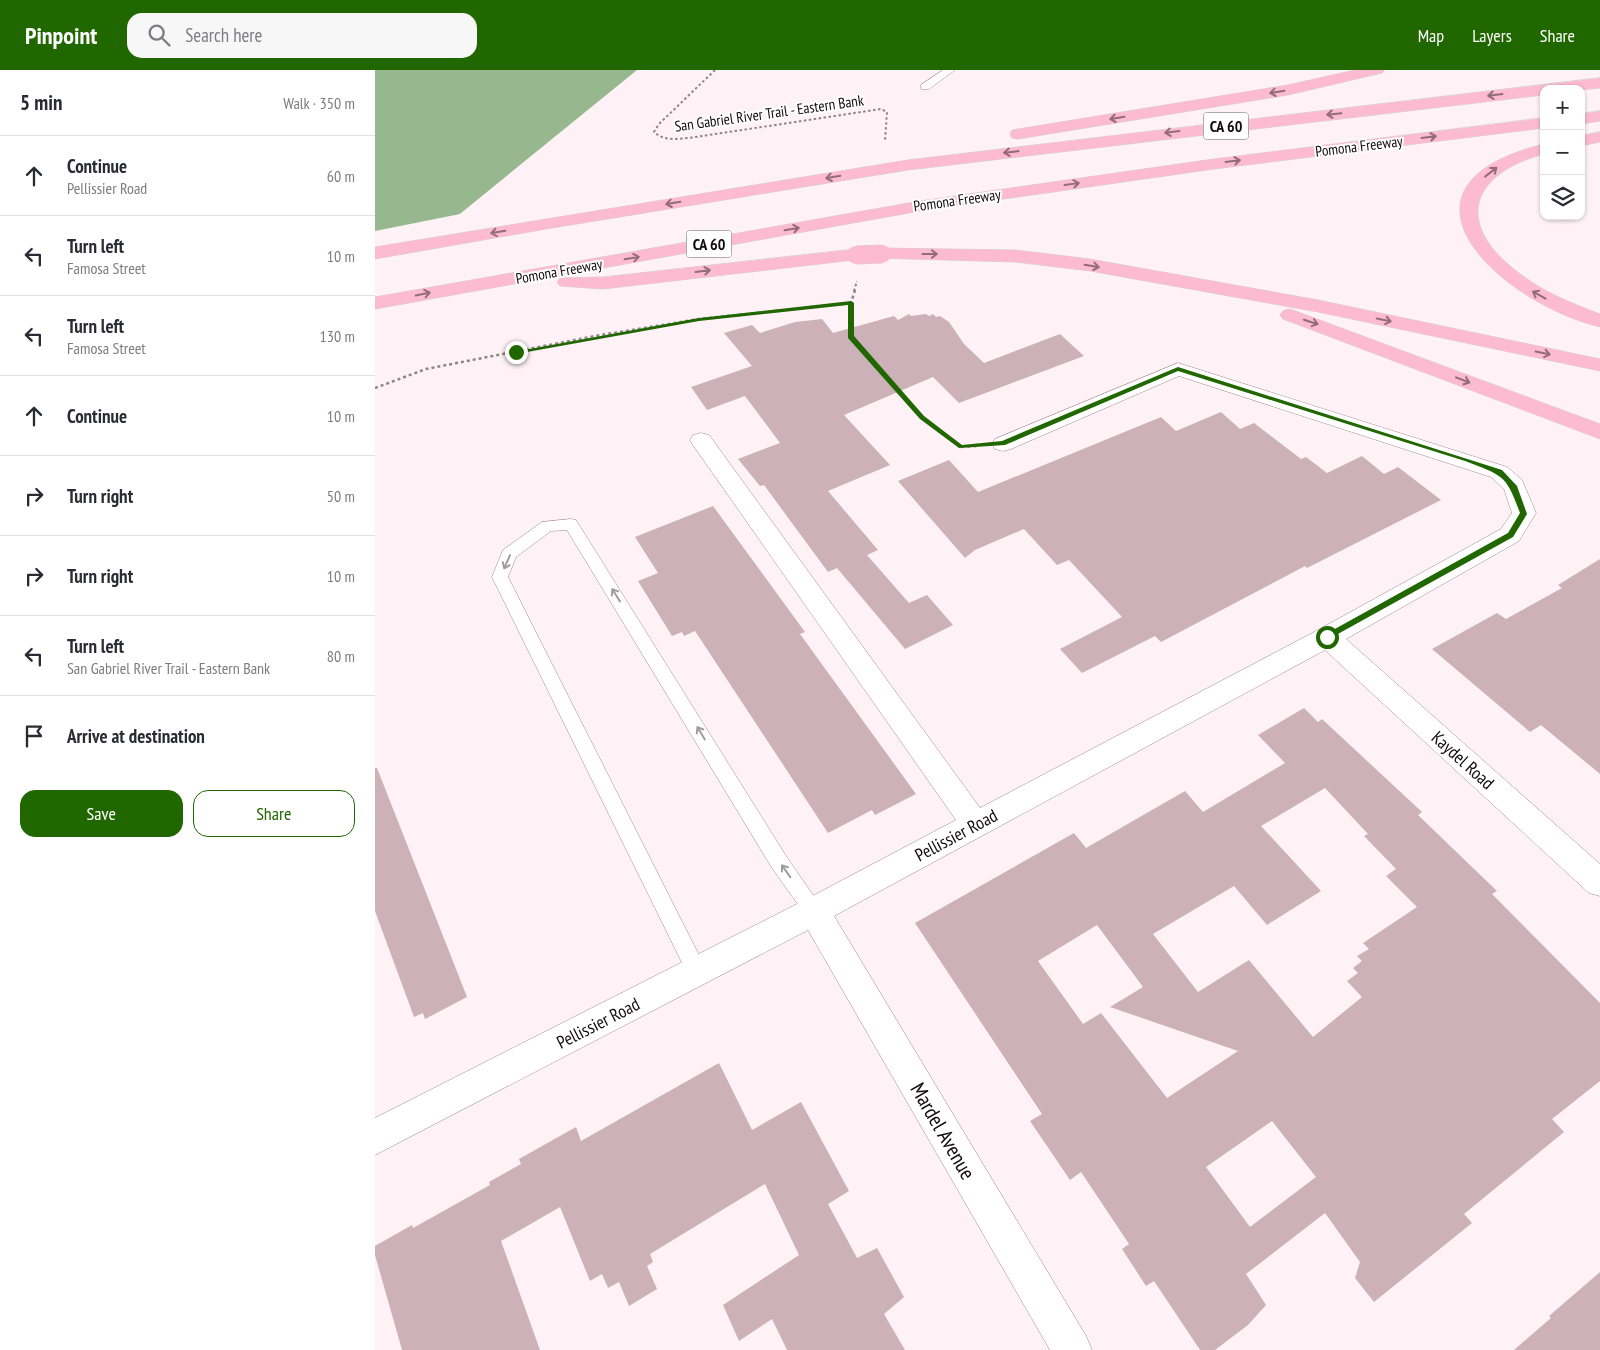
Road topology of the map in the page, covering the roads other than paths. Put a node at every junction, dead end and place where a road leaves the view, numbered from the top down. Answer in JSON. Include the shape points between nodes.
{"nodes":[{"id":1,"x":950,"y":70,"type":"edge"},
{"id":2,"x":1376,"y":70,"type":"edge"},
{"id":3,"x":1600,"y":83,"type":"edge"},
{"id":4,"x":1584,"y":85,"type":"edge"},
{"id":5,"x":925,"y":87,"type":"dead end"},
{"id":6,"x":1540,"y":90,"type":"edge"},
{"id":7,"x":1600,"y":116,"type":"edge"},
{"id":8,"x":1585,"y":118,"type":"edge"},
{"id":9,"x":1540,"y":123,"type":"edge"},
{"id":10,"x":1600,"y":138,"type":"edge"},
{"id":11,"x":1585,"y":140,"type":"edge"},
{"id":12,"x":1540,"y":150,"type":"edge"},
{"id":13,"x":908,"y":165,"type":"junction"},
{"id":14,"x":375,"y":253,"type":"edge"},
{"id":15,"x":515,"y":280,"type":"junction"},
{"id":16,"x":1181,"y":281,"type":"junction"},
{"id":17,"x":375,"y":303,"type":"edge"},
{"id":18,"x":1600,"y":322,"type":"edge"},
{"id":19,"x":1600,"y":365,"type":"edge"},
{"id":20,"x":1600,"y":432,"type":"edge"},
{"id":21,"x":701,"y":440,"type":"dead end"},
{"id":22,"x":1003,"y":444,"type":"road end"},
{"id":23,"x":1327,"y":637,"type":"junction"},
{"id":24,"x":976,"y":824,"type":"junction"},
{"id":25,"x":1600,"y":883,"type":"edge"},
{"id":26,"x":814,"y":911,"type":"junction"},
{"id":27,"x":697,"y":972,"type":"junction"},
{"id":28,"x":375,"y":1137,"type":"edge"},
{"id":29,"x":1071,"y":1350,"type":"edge"}],
"edges":[{"from":1,"to":5,"type":"lane"},
{"from":2,"to":13,"type":"highway","one_way":true,"via":[[1288,90],[1015,134]]},
{"from":3,"to":4,"type":"highway"},
{"from":6,"to":13,"type":"highway","name":"Pomona Freeway","number":"CA 60","one_way":true},
{"from":7,"to":8,"type":"highway"},
{"from":15,"to":9,"type":"highway","name":"Pomona Freeway","number":"CA 60","one_way":true,"via":[[911,207],[1214,164]]},
{"from":10,"to":11,"type":"highway"},
{"from":18,"to":12,"type":"highway","one_way":true,"via":[[1558,305],[1520,284],[1491,259],[1473,234],[1468,208],[1474,188],[1491,170],[1519,155]]},
{"from":13,"to":14,"type":"highway","name":"Pomona Freeway","number":"CA 60","one_way":true},
{"from":15,"to":16,"type":"highway","one_way":true,"bridge":true,"via":[[603,283],[857,264],[882,254],[1015,256]]},
{"from":17,"to":15,"type":"highway","name":"Pomona Freeway","number":"CA 60","one_way":true},
{"from":16,"to":19,"type":"highway","one_way":true},
{"from":16,"to":20,"type":"highway","one_way":true,"via":[[1318,324]]},
{"from":21,"to":24,"type":"street"},
{"from":22,"to":23,"type":"street","name":"Pellissier Road","via":[[1178,369],[1499,472],[1514,486],[1524,514],[1510,535]]},
{"from":23,"to":24,"type":"street","name":"Pellissier Road"},
{"from":23,"to":25,"type":"street","name":"Kaydel Road"},
{"from":24,"to":26,"type":"street","name":"Pellissier Road"},
{"from":26,"to":27,"type":"street","name":"Pellissier Road"},
{"from":26,"to":27,"type":"lane","one_way":true,"via":[[779,862],[571,524],[547,526],[509,554],[500,577]]},
{"from":26,"to":29,"type":"street","name":"Mardel Avenue"},
{"from":27,"to":28,"type":"street","name":"Pellissier Road"}]}
